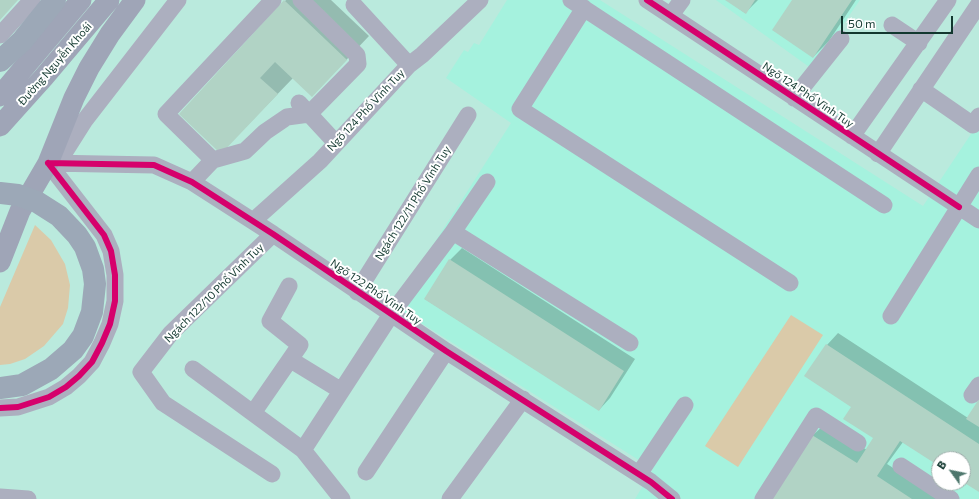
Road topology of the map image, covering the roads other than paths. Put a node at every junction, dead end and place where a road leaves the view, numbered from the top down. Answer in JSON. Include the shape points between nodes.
{"nodes":[{"id":1,"x":32,"y":0,"type":"edge"},
{"id":2,"x":55,"y":0,"type":"edge"},
{"id":3,"x":81,"y":0,"type":"edge"},
{"id":4,"x":109,"y":0,"type":"edge"},
{"id":5,"x":135,"y":0,"type":"edge"},
{"id":6,"x":178,"y":0,"type":"edge"},
{"id":7,"x":273,"y":0,"type":"edge"},
{"id":8,"x":301,"y":0,"type":"edge"},
{"id":9,"x":480,"y":0,"type":"edge"},
{"id":10,"x":647,"y":0,"type":"edge"},
{"id":11,"x":682,"y":0,"type":"edge"},
{"id":12,"x":948,"y":0,"type":"edge"},
{"id":13,"x":578,"y":4,"type":"edge"},
{"id":14,"x":979,"y":4,"type":"edge"},
{"id":15,"x":354,"y":5,"type":"dead end"},
{"id":16,"x":671,"y":15,"type":"junction"},
{"id":17,"x":892,"y":25,"type":"dead end"},
{"id":18,"x":0,"y":35,"type":"edge"},
{"id":19,"x":841,"y":39,"type":"dead end"},
{"id":20,"x":919,"y":43,"type":"junction"},
{"id":21,"x":0,"y":62,"type":"edge"},
{"id":22,"x":409,"y":65,"type":"junction"},
{"id":23,"x":921,"y":89,"type":"junction"},
{"id":24,"x":0,"y":96,"type":"edge"},
{"id":25,"x":794,"y":98,"type":"junction"},
{"id":26,"x":304,"y":109,"type":"junction"},
{"id":27,"x":468,"y":115,"type":"dead end"},
{"id":28,"x":979,"y":116,"type":"edge"},
{"id":29,"x":0,"y":126,"type":"edge"},
{"id":30,"x":852,"y":136,"type":"junction"},
{"id":31,"x":336,"y":143,"type":"junction"},
{"id":32,"x":878,"y":154,"type":"junction"},
{"id":33,"x":213,"y":160,"type":"junction"},
{"id":34,"x":48,"y":163,"type":"junction"},
{"id":35,"x":979,"y":175,"type":"edge"},
{"id":36,"x":192,"y":182,"type":"junction"},
{"id":37,"x":487,"y":182,"type":"dead end"},
{"id":38,"x":0,"y":193,"type":"edge"},
{"id":39,"x":884,"y":205,"type":"dead end"},
{"id":40,"x":959,"y":206,"type":"junction"},
{"id":41,"x":20,"y":211,"type":"junction"},
{"id":42,"x":979,"y":220,"type":"edge"},
{"id":43,"x":253,"y":221,"type":"junction"},
{"id":44,"x":0,"y":227,"type":"edge"},
{"id":45,"x":453,"y":232,"type":"junction"},
{"id":46,"x":273,"y":234,"type":"junction"},
{"id":47,"x":0,"y":262,"type":"edge"},
{"id":48,"x":790,"y":283,"type":"dead end"},
{"id":49,"x":289,"y":286,"type":"dead end"},
{"id":50,"x":357,"y":292,"type":"junction"},
{"id":51,"x":392,"y":314,"type":"junction"},
{"id":52,"x":891,"y":316,"type":"dead end"},
{"id":53,"x":630,"y":343,"type":"dead end"},
{"id":54,"x":446,"y":351,"type":"junction"},
{"id":55,"x":291,"y":360,"type":"junction"},
{"id":56,"x":193,"y":370,"type":"dead end"},
{"id":57,"x":0,"y":388,"type":"edge"},
{"id":58,"x":340,"y":390,"type":"junction"},
{"id":59,"x":523,"y":399,"type":"junction"},
{"id":60,"x":685,"y":405,"type":"dead end"},
{"id":61,"x":0,"y":408,"type":"edge"},
{"id":62,"x":253,"y":413,"type":"junction"},
{"id":63,"x":858,"y":443,"type":"dead end"},
{"id":64,"x":303,"y":450,"type":"junction"},
{"id":65,"x":902,"y":466,"type":"dead end"},
{"id":66,"x":366,"y":472,"type":"dead end"},
{"id":67,"x":272,"y":474,"type":"dead end"},
{"id":68,"x":639,"y":474,"type":"junction"},
{"id":69,"x":0,"y":497,"type":"edge"},
{"id":70,"x":28,"y":499,"type":"edge"},
{"id":71,"x":342,"y":499,"type":"edge"},
{"id":72,"x":450,"y":499,"type":"edge"},
{"id":73,"x":672,"y":499,"type":"edge"},
{"id":74,"x":763,"y":499,"type":"edge"},
{"id":75,"x":951,"y":499,"type":"edge"}],
"edges":[{"from":1,"to":18,"type":"street"},
{"from":2,"to":21,"type":"highway","via":[[22,41]]},
{"from":3,"to":24,"type":"main road","name":"Đường Nguyễn Khoái"},
{"from":4,"to":29,"type":"main road","name":"Đường Nguyễn Khoái"},
{"from":5,"to":34,"type":"main road","via":[[89,68]]},
{"from":6,"to":34,"type":"street","via":[[85,120],[66,150]]},
{"from":7,"to":33,"type":"street","via":[[166,114]]},
{"from":8,"to":26,"type":"street","via":[[357,55],[358,64]]},
{"from":9,"to":22,"type":"street","name":"Ngõ 124 Phố Vĩnh Tuy"},
{"from":10,"to":16,"type":"street","name":"Ngõ 124 Phố Vĩnh Tuy"},
{"from":11,"to":16,"type":"street"},
{"from":12,"to":20,"type":"street"},
{"from":13,"to":39,"type":"street"},
{"from":13,"to":48,"type":"street","via":[[520,109]]},
{"from":14,"to":23,"type":"street"},
{"from":15,"to":22,"type":"street"},
{"from":16,"to":25,"type":"street","name":"Ngõ 124 Phố Vĩnh Tuy"},
{"from":17,"to":20,"type":"street"},
{"from":19,"to":25,"type":"street"},
{"from":20,"to":30,"type":"street"},
{"from":22,"to":31,"type":"street","name":"Ngõ 124 Phố Vĩnh Tuy"},
{"from":23,"to":28,"type":"street","via":[[973,125]]},
{"from":23,"to":32,"type":"street"},
{"from":25,"to":30,"type":"street","name":"Ngõ 124 Phố Vĩnh Tuy"},
{"from":26,"to":31,"type":"street"},
{"from":26,"to":33,"type":"street","via":[[265,132],[245,151]]},
{"from":27,"to":50,"type":"street","name":"Ngách 122/11 Phố Vĩnh Tuy"},
{"from":30,"to":32,"type":"street","name":"Ngõ 124 Phố Vĩnh Tuy"},
{"from":31,"to":43,"type":"street","name":"Ngõ 124 Phố Vĩnh Tuy","via":[[320,161]]},
{"from":32,"to":40,"type":"street","name":"Ngõ 124 Phố Vĩnh Tuy"},
{"from":33,"to":36,"type":"street"},
{"from":34,"to":36,"type":"street","name":"Ngõ 122 Phố Vĩnh Tuy","via":[[154,165]]},
{"from":34,"to":41,"type":"main road"},
{"from":34,"to":61,"type":"street","via":[[104,235],[111,251],[115,275],[115,301],[110,324],[102,343],[92,362],[79,376],[49,397],[18,407]]},
{"from":35,"to":40,"type":"street"},
{"from":36,"to":43,"type":"street","name":"Ngõ 122 Phố Vĩnh Tuy"},
{"from":37,"to":45,"type":"street"},
{"from":38,"to":57,"type":"highway","bridge":true,"via":[[18,195],[37,202],[59,216],[85,247],[95,284],[92,312],[83,336],[73,350],[51,369],[22,385]]},
{"from":40,"to":42,"type":"street","name":"Ngõ 124 Phố Vĩnh Tuy"},
{"from":40,"to":52,"type":"street"},
{"from":41,"to":44,"type":"main road"},
{"from":41,"to":47,"type":"main road"},
{"from":43,"to":46,"type":"street","name":"Ngõ 122 Phố Vĩnh Tuy"},
{"from":45,"to":51,"type":"street"},
{"from":45,"to":53,"type":"street"},
{"from":46,"to":50,"type":"street","name":"Ngõ 122 Phố Vĩnh Tuy"},
{"from":46,"to":67,"type":"street","name":"Ngách 122/10 Phố Vĩnh Tuy","via":[[171,333],[141,372],[163,403]]},
{"from":49,"to":55,"type":"street","via":[[270,321],[300,345]]},
{"from":50,"to":51,"type":"street","name":"Ngõ 122 Phố Vĩnh Tuy"},
{"from":51,"to":54,"type":"street","name":"Ngõ 122 Phố Vĩnh Tuy"},
{"from":51,"to":58,"type":"street"},
{"from":54,"to":59,"type":"street","name":"Ngõ 122 Phố Vĩnh Tuy"},
{"from":54,"to":66,"type":"street"},
{"from":55,"to":58,"type":"street"},
{"from":55,"to":62,"type":"street"},
{"from":56,"to":62,"type":"street"},
{"from":58,"to":64,"type":"street"},
{"from":59,"to":68,"type":"street","name":"Ngõ 122 Phố Vĩnh Tuy"},
{"from":59,"to":72,"type":"street"},
{"from":60,"to":68,"type":"street"},
{"from":62,"to":64,"type":"street"},
{"from":63,"to":74,"type":"street","via":[[816,416]]},
{"from":64,"to":71,"type":"street"},
{"from":65,"to":75,"type":"street"},
{"from":68,"to":73,"type":"street","name":"Ngõ 122 Phố Vĩnh Tuy"},
{"from":69,"to":70,"type":"street"}]}
